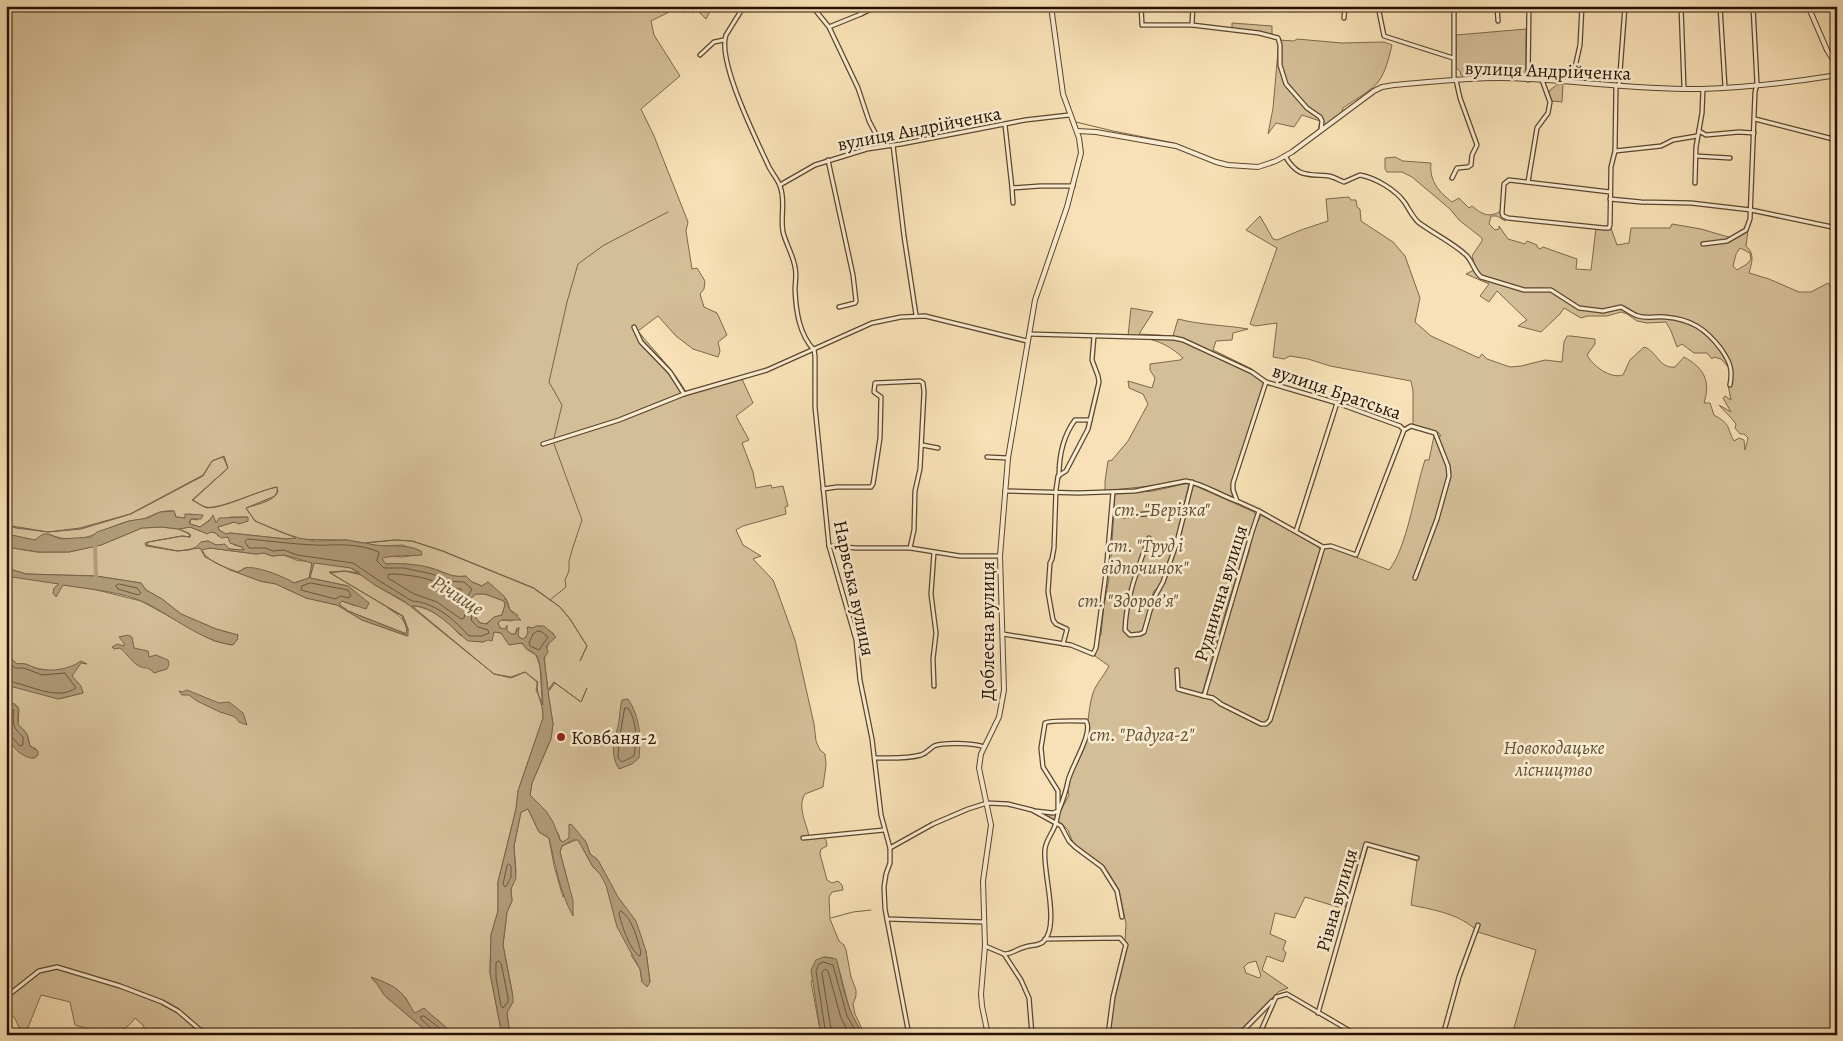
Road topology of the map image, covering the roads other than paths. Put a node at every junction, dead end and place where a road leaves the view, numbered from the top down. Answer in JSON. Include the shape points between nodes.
{"nodes":[{"id":1,"x":744,"y":6,"type":"edge"},
{"id":2,"x":812,"y":6,"type":"edge"},
{"id":3,"x":859,"y":6,"type":"edge"},
{"id":4,"x":878,"y":6,"type":"edge"},
{"id":5,"x":1051,"y":6,"type":"edge"},
{"id":6,"x":1142,"y":6,"type":"edge"},
{"id":7,"x":1193,"y":6,"type":"edge"},
{"id":8,"x":1345,"y":6,"type":"edge"},
{"id":9,"x":1378,"y":6,"type":"edge"},
{"id":10,"x":1454,"y":6,"type":"edge"},
{"id":11,"x":1497,"y":6,"type":"edge"},
{"id":12,"x":1529,"y":6,"type":"edge"},
{"id":13,"x":1582,"y":6,"type":"edge"},
{"id":14,"x":1625,"y":6,"type":"edge"},
{"id":15,"x":1681,"y":6,"type":"edge"},
{"id":16,"x":1720,"y":6,"type":"edge"},
{"id":17,"x":1753,"y":6,"type":"edge"},
{"id":18,"x":1808,"y":6,"type":"edge"},
{"id":19,"x":861,"y":14,"type":"junction"},
{"id":20,"x":1344,"y":18,"type":"dead end"},
{"id":21,"x":1498,"y":21,"type":"dead end"},
{"id":22,"x":1192,"y":25,"type":"junction"},
{"id":23,"x":829,"y":27,"type":"junction"},
{"id":24,"x":724,"y":40,"type":"junction"},
{"id":25,"x":700,"y":55,"type":"dead end"},
{"id":26,"x":1453,"y":58,"type":"junction"},
{"id":27,"x":1837,"y":66,"type":"edge"},
{"id":28,"x":1837,"y":76,"type":"edge"},
{"id":29,"x":1455,"y":80,"type":"junction"},
{"id":30,"x":1528,"y":80,"type":"junction"},
{"id":31,"x":1542,"y":80,"type":"junction"},
{"id":32,"x":1572,"y":81,"type":"junction"},
{"id":33,"x":1757,"y":84,"type":"junction"},
{"id":34,"x":1617,"y":86,"type":"junction"},
{"id":35,"x":1725,"y":87,"type":"junction"},
{"id":36,"x":1684,"y":88,"type":"junction"},
{"id":37,"x":1703,"y":88,"type":"junction"},
{"id":38,"x":1070,"y":115,"type":"junction"},
{"id":39,"x":1755,"y":119,"type":"junction"},
{"id":40,"x":1005,"y":125,"type":"junction"},
{"id":41,"x":1077,"y":130,"type":"junction"},
{"id":42,"x":1321,"y":130,"type":"junction"},
{"id":43,"x":1699,"y":131,"type":"junction"},
{"id":44,"x":1754,"y":133,"type":"junction"},
{"id":45,"x":1697,"y":136,"type":"junction"},
{"id":46,"x":1837,"y":140,"type":"edge"},
{"id":47,"x":893,"y":145,"type":"junction"},
{"id":48,"x":882,"y":146,"type":"junction"},
{"id":49,"x":1616,"y":151,"type":"junction"},
{"id":50,"x":1285,"y":156,"type":"junction"},
{"id":51,"x":1696,"y":156,"type":"junction"},
{"id":52,"x":1730,"y":158,"type":"dead end"},
{"id":53,"x":828,"y":160,"type":"junction"},
{"id":54,"x":1452,"y":178,"type":"dead end"},
{"id":55,"x":1528,"y":182,"type":"junction"},
{"id":56,"x":1695,"y":183,"type":"dead end"},
{"id":57,"x":780,"y":185,"type":"junction"},
{"id":58,"x":1074,"y":186,"type":"junction"},
{"id":59,"x":1012,"y":188,"type":"junction"},
{"id":60,"x":1610,"y":192,"type":"junction"},
{"id":61,"x":1610,"y":199,"type":"junction"},
{"id":62,"x":1013,"y":203,"type":"dead end"},
{"id":63,"x":1751,"y":210,"type":"junction"},
{"id":64,"x":1837,"y":228,"type":"edge"},
{"id":65,"x":1704,"y":244,"type":"dead end"},
{"id":66,"x":839,"y":307,"type":"dead end"},
{"id":67,"x":916,"y":315,"type":"junction"},
{"id":68,"x":634,"y":327,"type":"dead end"},
{"id":69,"x":1028,"y":334,"type":"junction"},
{"id":70,"x":1094,"y":336,"type":"junction"},
{"id":71,"x":1027,"y":341,"type":"junction"},
{"id":72,"x":814,"y":350,"type":"junction"},
{"id":73,"x":1266,"y":382,"type":"junction"},
{"id":74,"x":1730,"y":385,"type":"dead end"},
{"id":75,"x":684,"y":394,"type":"junction"},
{"id":76,"x":1337,"y":403,"type":"junction"},
{"id":77,"x":1090,"y":420,"type":"junction"},
{"id":78,"x":1404,"y":430,"type":"junction"},
{"id":79,"x":543,"y":444,"type":"dead end"},
{"id":80,"x":922,"y":445,"type":"junction"},
{"id":81,"x":938,"y":448,"type":"dead end"},
{"id":82,"x":986,"y":457,"type":"dead end"},
{"id":83,"x":1008,"y":458,"type":"junction"},
{"id":84,"x":1058,"y":476,"type":"junction"},
{"id":85,"x":1192,"y":482,"type":"junction"},
{"id":86,"x":823,"y":489,"type":"junction"},
{"id":87,"x":1005,"y":491,"type":"junction"},
{"id":88,"x":1056,"y":492,"type":"junction"},
{"id":89,"x":1113,"y":492,"type":"junction"},
{"id":90,"x":1237,"y":501,"type":"junction"},
{"id":91,"x":1186,"y":506,"type":"junction"},
{"id":92,"x":1112,"y":509,"type":"junction"},
{"id":93,"x":1260,"y":511,"type":"junction"},
{"id":94,"x":1296,"y":531,"type":"junction"},
{"id":95,"x":1149,"y":538,"type":"dead end"},
{"id":96,"x":829,"y":546,"type":"junction"},
{"id":97,"x":1323,"y":547,"type":"junction"},
{"id":98,"x":910,"y":548,"type":"junction"},
{"id":99,"x":934,"y":552,"type":"junction"},
{"id":100,"x":1000,"y":556,"type":"junction"},
{"id":101,"x":1415,"y":578,"type":"dead end"},
{"id":102,"x":1003,"y":634,"type":"junction"},
{"id":103,"x":1063,"y":644,"type":"junction"},
{"id":104,"x":1177,"y":670,"type":"dead end"},
{"id":105,"x":934,"y":686,"type":"dead end"},
{"id":106,"x":1204,"y":696,"type":"junction"},
{"id":107,"x":984,"y":747,"type":"junction"},
{"id":108,"x":875,"y":758,"type":"junction"},
{"id":109,"x":987,"y":803,"type":"junction"},
{"id":110,"x":1035,"y":811,"type":"junction"},
{"id":111,"x":1058,"y":811,"type":"junction"},
{"id":112,"x":1056,"y":823,"type":"junction"},
{"id":113,"x":884,"y":830,"type":"junction"},
{"id":114,"x":803,"y":838,"type":"dead end"},
{"id":115,"x":890,"y":848,"type":"junction"},
{"id":116,"x":1417,"y":858,"type":"dead end"},
{"id":117,"x":1122,"y":917,"type":"dead end"},
{"id":118,"x":887,"y":919,"type":"junction"},
{"id":119,"x":984,"y":922,"type":"junction"},
{"id":120,"x":1478,"y":925,"type":"dead end"},
{"id":121,"x":1046,"y":939,"type":"junction"},
{"id":122,"x":985,"y":946,"type":"junction"},
{"id":123,"x":1004,"y":954,"type":"junction"},
{"id":124,"x":6,"y":997,"type":"edge"},
{"id":125,"x":1276,"y":997,"type":"junction"},
{"id":126,"x":1318,"y":1014,"type":"junction"},
{"id":127,"x":206,"y":1035,"type":"edge"},
{"id":128,"x":909,"y":1035,"type":"edge"},
{"id":129,"x":988,"y":1035,"type":"edge"},
{"id":130,"x":1032,"y":1035,"type":"edge"},
{"id":131,"x":1108,"y":1035,"type":"edge"},
{"id":132,"x":1239,"y":1035,"type":"edge"},
{"id":133,"x":1259,"y":1035,"type":"edge"},
{"id":134,"x":1357,"y":1035,"type":"edge"},
{"id":135,"x":1443,"y":1035,"type":"edge"}],
"edges":[{"from":1,"to":24,"type":"street"},
{"from":2,"to":23,"type":"street"},
{"from":3,"to":19,"type":"street"},
{"from":4,"to":19,"type":"street"},
{"from":5,"to":38,"type":"street","name":"Доблесна вулиця","via":[[1063,94]]},
{"from":6,"to":22,"type":"street","via":[[1142,24]]},
{"from":7,"to":22,"type":"street"},
{"from":8,"to":20,"type":"street"},
{"from":9,"to":26,"type":"street","via":[[1384,36]]},
{"from":10,"to":26,"type":"street"},
{"from":11,"to":21,"type":"street"},
{"from":12,"to":30,"type":"street"},
{"from":13,"to":32,"type":"street","via":[[1580,45]]},
{"from":14,"to":34,"type":"street"},
{"from":15,"to":36,"type":"street"},
{"from":16,"to":35,"type":"street"},
{"from":17,"to":33,"type":"street"},
{"from":18,"to":27,"type":"street"},
{"from":19,"to":23,"type":"street"},
{"from":22,"to":42,"type":"street","via":[[1278,38],[1281,71],[1286,84],[1307,108],[1320,117]]},
{"from":23,"to":48,"type":"street"},
{"from":24,"to":25,"type":"street","via":[[714,42]]},
{"from":24,"to":57,"type":"street","via":[[732,81],[745,115]]},
{"from":26,"to":29,"type":"street"},
{"from":28,"to":33,"type":"street","name":"вулиця Андрійченка"},
{"from":29,"to":30,"type":"street","name":"вулиця Андрійченка"},
{"from":29,"to":42,"type":"street","name":"вулиця Андрійченка","via":[[1382,87]]},
{"from":29,"to":54,"type":"street","via":[[1477,145],[1471,165],[1456,169]]},
{"from":30,"to":31,"type":"street","name":"вулиця Андрійченка"},
{"from":31,"to":32,"type":"street","name":"вулиця Андрійченка"},
{"from":31,"to":55,"type":"street","via":[[1550,102],[1546,118],[1537,128]]},
{"from":32,"to":34,"type":"street","name":"вулиця Андрійченка"},
{"from":33,"to":35,"type":"street","name":"вулиця Андрійченка"},
{"from":33,"to":39,"type":"street"},
{"from":34,"to":36,"type":"street","name":"вулиця Андрійченка"},
{"from":34,"to":49,"type":"street"},
{"from":35,"to":37,"type":"street","name":"вулиця Андрійченка"},
{"from":36,"to":37,"type":"street","name":"вулиця Андрійченка"},
{"from":37,"to":43,"type":"street"},
{"from":38,"to":40,"type":"street","name":"вулиця Андрійченка"},
{"from":38,"to":41,"type":"street","name":"Доблесна вулиця"},
{"from":39,"to":44,"type":"street"},
{"from":39,"to":46,"type":"street"},
{"from":40,"to":47,"type":"street","name":"вулиця Андрійченка"},
{"from":40,"to":59,"type":"street"},
{"from":41,"to":50,"type":"street","name":"вулиця Андрійченка","via":[[1176,146],[1228,165],[1258,167]]},
{"from":41,"to":58,"type":"street","name":"Доблесна вулиця","via":[[1081,153]]},
{"from":42,"to":50,"type":"street","name":"вулиця Андрійченка"},
{"from":43,"to":44,"type":"street","via":[[1706,135]]},
{"from":43,"to":45,"type":"street"},
{"from":44,"to":63,"type":"street"},
{"from":45,"to":49,"type":"street","via":[[1660,146]]},
{"from":45,"to":51,"type":"street"},
{"from":47,"to":48,"type":"street","name":"вулиця Андрійченка"},
{"from":47,"to":67,"type":"street"},
{"from":48,"to":53,"type":"street","name":"вулиця Андрійченка"},
{"from":49,"to":60,"type":"street","via":[[1611,167]]},
{"from":50,"to":74,"type":"street","via":[[1300,174],[1330,176],[1344,182],[1360,175],[1379,182],[1400,196],[1411,216],[1467,256],[1481,277],[1524,290],[1550,290],[1579,308],[1603,311],[1621,307],[1638,316],[1683,320],[1705,330],[1728,360],[1733,372]]},
{"from":51,"to":52,"type":"street"},
{"from":51,"to":56,"type":"street"},
{"from":53,"to":57,"type":"street","name":"вулиця Андрійченка"},
{"from":53,"to":66,"type":"street","via":[[856,301]]},
{"from":55,"to":60,"type":"street"},
{"from":55,"to":61,"type":"street","via":[[1506,182],[1504,216],[1609,228]]},
{"from":57,"to":72,"type":"street","via":[[783,230],[797,277],[795,287],[802,336]]},
{"from":58,"to":59,"type":"street"},
{"from":58,"to":69,"type":"street","name":"Доблесна вулиця","via":[[1035,300]]},
{"from":59,"to":62,"type":"street"},
{"from":60,"to":61,"type":"street"},
{"from":61,"to":63,"type":"street"},
{"from":63,"to":64,"type":"street"},
{"from":63,"to":65,"type":"street","via":[[1746,230],[1727,241]]},
{"from":67,"to":71,"type":"street"},
{"from":67,"to":72,"type":"street","via":[[866,325]]},
{"from":68,"to":75,"type":"street","via":[[641,342],[670,372]]},
{"from":69,"to":70,"type":"street","name":"вулиця Братська"},
{"from":69,"to":71,"type":"street","name":"Доблесна вулиця"},
{"from":70,"to":73,"type":"street","name":"вулиця Братська","via":[[1183,340],[1252,372]]},
{"from":70,"to":77,"type":"street","via":[[1092,360],[1099,382]]},
{"from":71,"to":83,"type":"street","name":"Доблесна вулиця"},
{"from":72,"to":75,"type":"street","via":[[767,370]]},
{"from":72,"to":86,"type":"street","name":"Нарвська вулиця","via":[[815,407]]},
{"from":73,"to":76,"type":"street","name":"вулиця Братська"},
{"from":73,"to":90,"type":"street","name":"Руднична вулиця","via":[[1233,483]]},
{"from":75,"to":79,"type":"street","via":[[619,420]]},
{"from":76,"to":78,"type":"street","name":"вулиця Братська"},
{"from":76,"to":94,"type":"street"},
{"from":77,"to":84,"type":"street","via":[[1070,464]]},
{"from":77,"to":84,"type":"street","via":[[1075,420],[1068,430]]},
{"from":78,"to":97,"type":"street","via":[[1356,555],[1331,546]]},
{"from":78,"to":101,"type":"street","name":"вулиця Братська","via":[[1411,426],[1435,433],[1449,476]]},
{"from":80,"to":81,"type":"street"},
{"from":80,"to":86,"type":"street","via":[[923,383],[874,383],[874,392],[882,399],[872,486]]},
{"from":80,"to":98,"type":"street","via":[[914,491],[914,530]]},
{"from":82,"to":83,"type":"street"},
{"from":83,"to":87,"type":"street","name":"Доблесна вулиця"},
{"from":84,"to":88,"type":"street"},
{"from":85,"to":89,"type":"street"},
{"from":85,"to":90,"type":"street"},
{"from":85,"to":91,"type":"street"},
{"from":86,"to":96,"type":"street","name":"Нарвська вулиця"},
{"from":87,"to":88,"type":"street"},
{"from":87,"to":100,"type":"street","name":"Доблесна вулиця"},
{"from":88,"to":89,"type":"street"},
{"from":88,"to":103,"type":"street","via":[[1048,592],[1053,620],[1067,629]]},
{"from":89,"to":92,"type":"street"},
{"from":90,"to":93,"type":"street","name":"Руднична вулиця"},
{"from":91,"to":92,"type":"street","via":[[1122,516]]},
{"from":91,"to":95,"type":"street","via":[[1177,542],[1153,600],[1144,632],[1130,635],[1125,630],[1129,595]]},
{"from":92,"to":103,"type":"street","via":[[1096,648],[1093,654]]},
{"from":93,"to":94,"type":"street"},
{"from":93,"to":106,"type":"street","name":"Руднична вулиця"},
{"from":94,"to":97,"type":"street"},
{"from":96,"to":98,"type":"street"},
{"from":96,"to":108,"type":"street","name":"Нарвська вулиця","via":[[856,640]]},
{"from":97,"to":106,"type":"street","via":[[1270,720],[1261,724]]},
{"from":98,"to":99,"type":"street"},
{"from":99,"to":100,"type":"street"},
{"from":99,"to":105,"type":"street","via":[[931,594],[936,633]]},
{"from":100,"to":102,"type":"street","name":"Доблесна вулиця"},
{"from":102,"to":103,"type":"street"},
{"from":102,"to":107,"type":"street","name":"Доблесна вулиця","via":[[1002,703]]},
{"from":104,"to":106,"type":"street","name":"Руднична вулиця","via":[[1178,688]]},
{"from":107,"to":108,"type":"street","via":[[972,743],[940,745],[920,755]]},
{"from":107,"to":109,"type":"street","name":"Доблесна вулиця","via":[[979,768]]},
{"from":108,"to":113,"type":"street","name":"Нарвська вулиця"},
{"from":109,"to":110,"type":"street"},
{"from":109,"to":115,"type":"street","via":[[933,824]]},
{"from":109,"to":119,"type":"street","name":"Доблесна вулиця","via":[[992,825],[983,881]]},
{"from":110,"to":111,"type":"street"},
{"from":110,"to":112,"type":"street"},
{"from":111,"to":111,"type":"street","via":[[1083,744],[1088,727],[1086,721],[1048,721],[1044,725],[1043,767],[1058,791]]},
{"from":111,"to":112,"type":"street"},
{"from":112,"to":117,"type":"street","via":[[1064,828],[1075,847],[1102,867],[1117,891]]},
{"from":112,"to":121,"type":"street","via":[[1045,852],[1051,905]]},
{"from":113,"to":114,"type":"street"},
{"from":113,"to":115,"type":"street","name":"Нарвська вулиця"},
{"from":115,"to":118,"type":"street","name":"Нарвська вулиця","via":[[884,887]]},
{"from":116,"to":126,"type":"street","name":"Рівна вулиця","via":[[1366,844]]},
{"from":118,"to":119,"type":"street"},
{"from":118,"to":128,"type":"street","name":"Нарвська вулиця"},
{"from":119,"to":122,"type":"street","name":"Доблесна вулиця"},
{"from":120,"to":135,"type":"street"},
{"from":121,"to":123,"type":"street"},
{"from":121,"to":131,"type":"street","via":[[1120,938],[1126,945]]},
{"from":122,"to":123,"type":"street"},
{"from":122,"to":129,"type":"street","name":"Доблесна вулиця","via":[[981,994]]},
{"from":123,"to":130,"type":"street","via":[[1029,998]]},
{"from":124,"to":127,"type":"street","via":[[39,972],[57,967],[162,1002]]},
{"from":125,"to":126,"type":"street","via":[[1289,994]]},
{"from":125,"to":132,"type":"street"},
{"from":125,"to":133,"type":"street"},
{"from":126,"to":134,"type":"street"}]}
